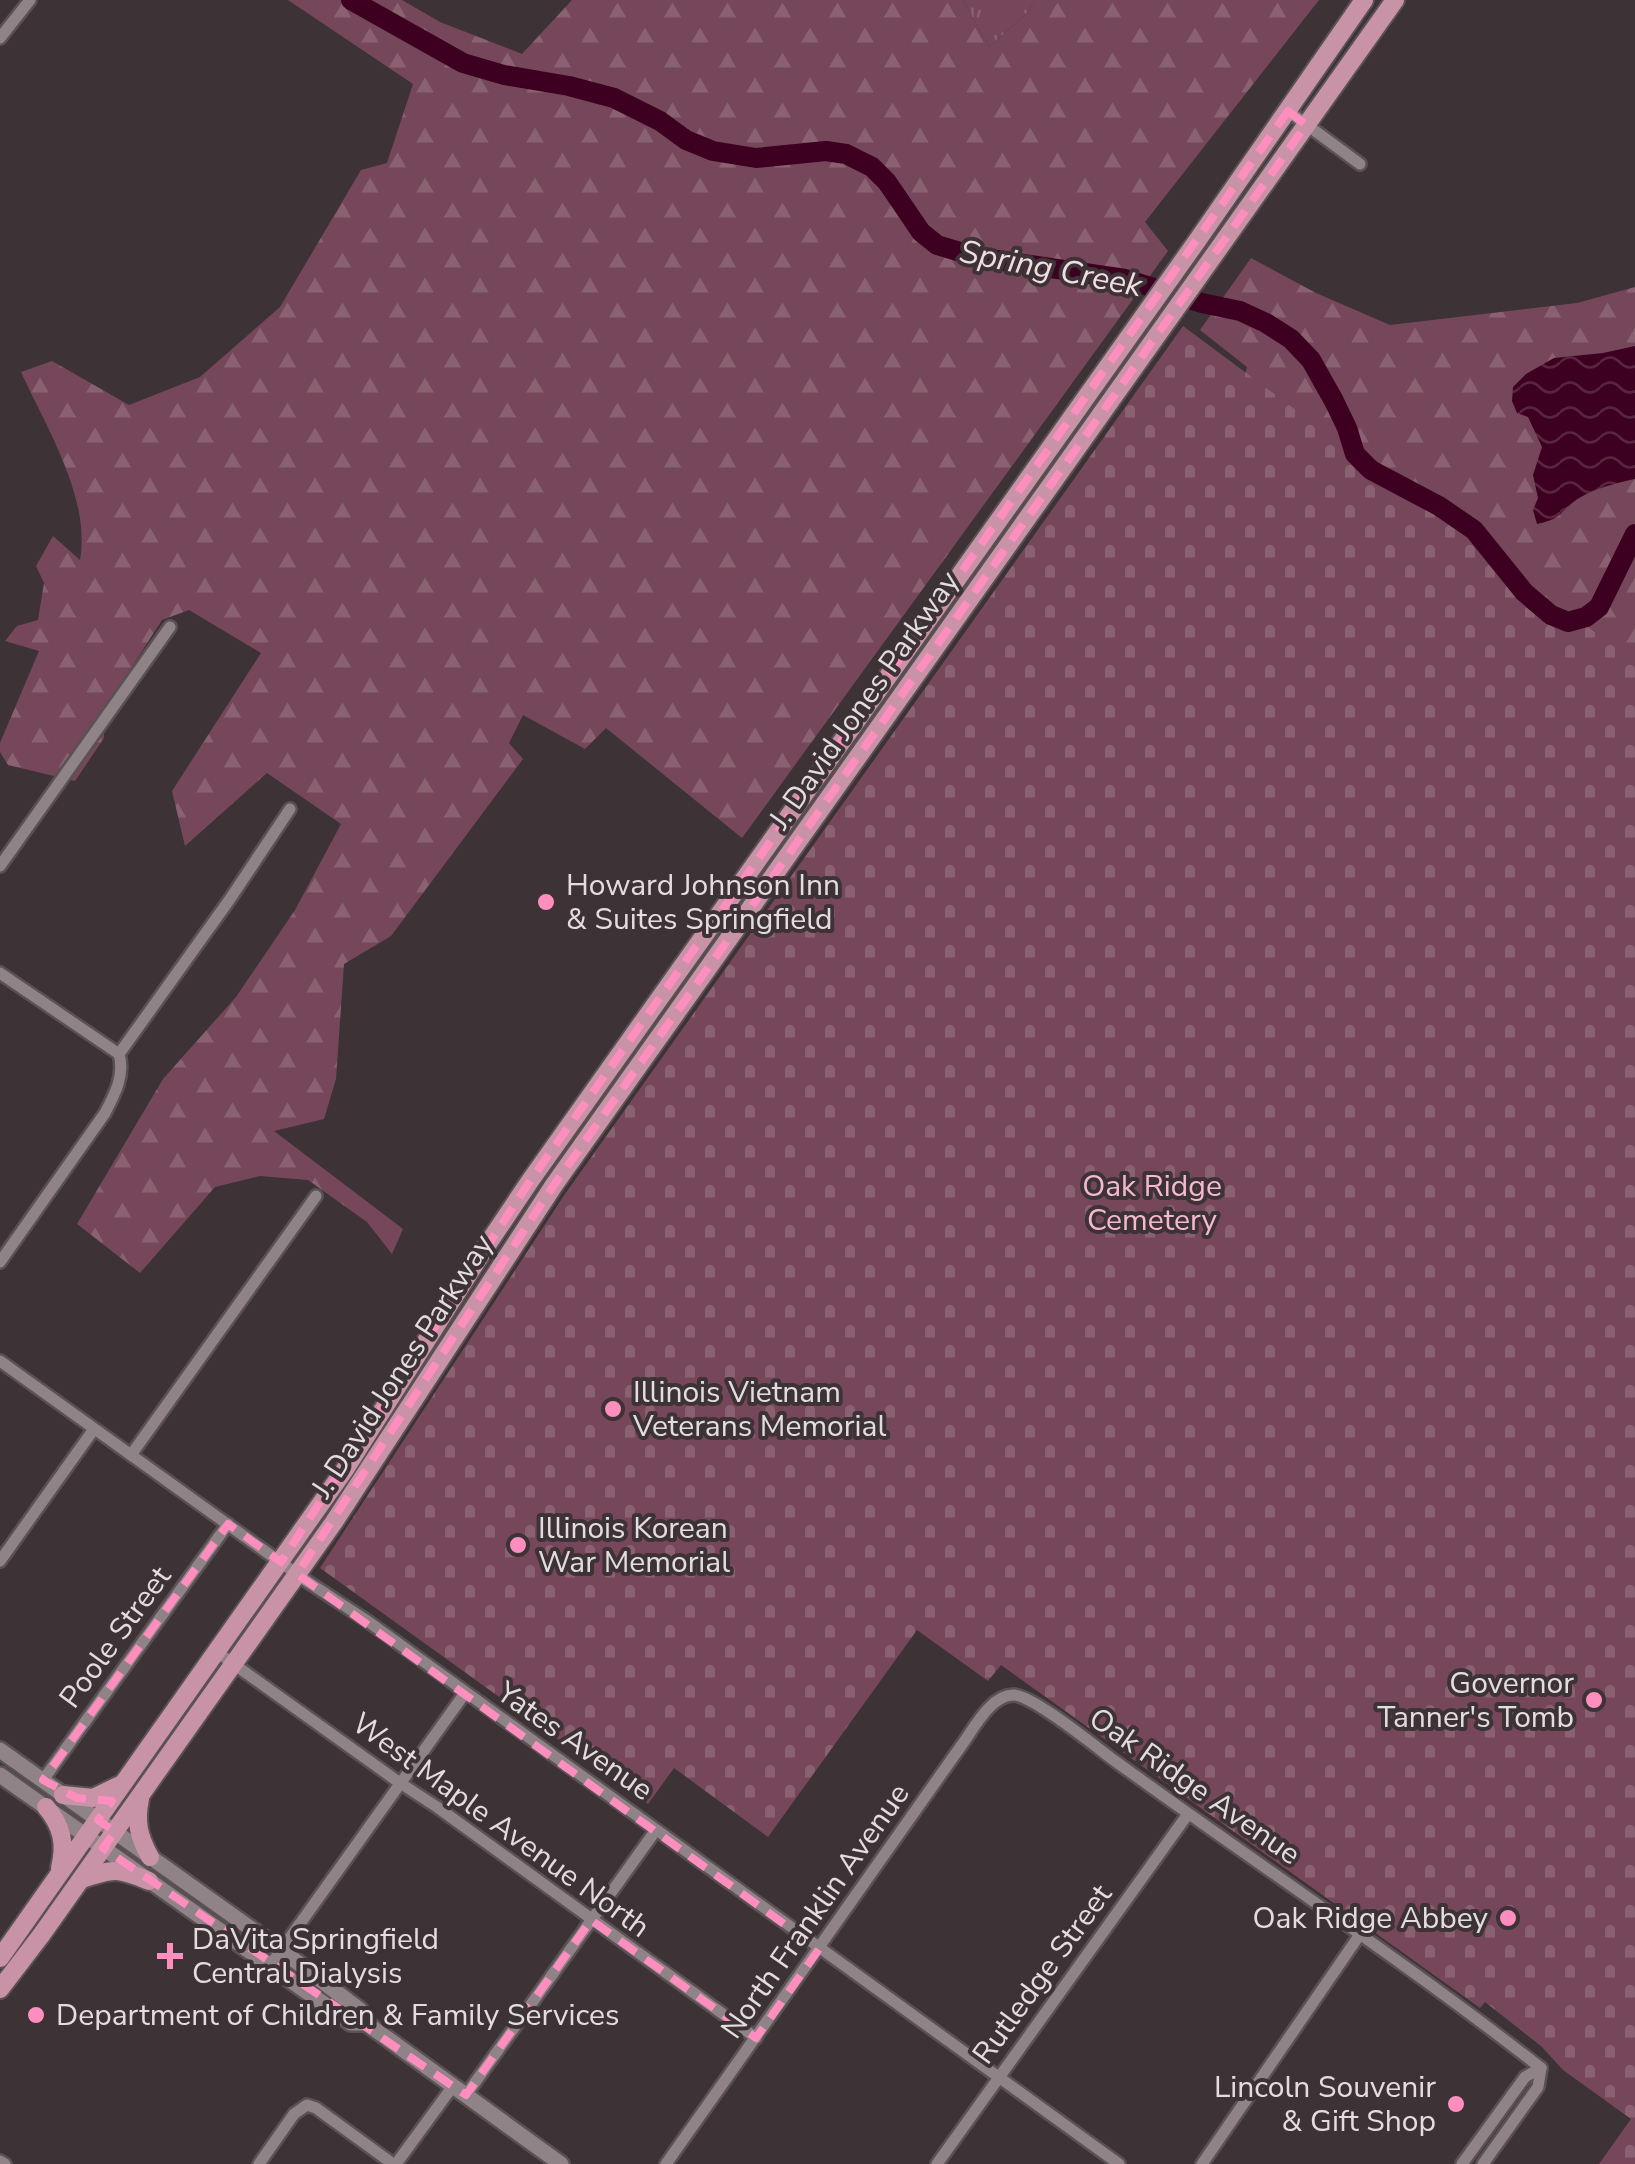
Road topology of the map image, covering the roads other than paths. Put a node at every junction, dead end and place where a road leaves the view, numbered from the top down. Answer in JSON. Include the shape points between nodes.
{"nodes":[{"id":1,"x":30,"y":0,"type":"edge"},
{"id":2,"x":1364,"y":0,"type":"edge"},
{"id":3,"x":1392,"y":5,"type":"edge"},
{"id":4,"x":0,"y":38,"type":"edge"},
{"id":5,"x":1288,"y":112,"type":"junction"},
{"id":6,"x":1306,"y":124,"type":"junction"},
{"id":7,"x":1360,"y":164,"type":"dead end"},
{"id":8,"x":170,"y":627,"type":"dead end"},
{"id":9,"x":290,"y":809,"type":"dead end"},
{"id":10,"x":0,"y":866,"type":"edge"},
{"id":11,"x":0,"y":973,"type":"edge"},
{"id":12,"x":119,"y":1054,"type":"junction"},
{"id":13,"x":316,"y":1196,"type":"dead end"},
{"id":14,"x":0,"y":1262,"type":"edge"},
{"id":15,"x":0,"y":1361,"type":"edge"},
{"id":16,"x":94,"y":1429,"type":"junction"},
{"id":17,"x":131,"y":1455,"type":"junction"},
{"id":18,"x":228,"y":1524,"type":"junction"},
{"id":19,"x":0,"y":1561,"type":"edge"},
{"id":20,"x":281,"y":1562,"type":"junction"},
{"id":21,"x":298,"y":1573,"type":"junction"},
{"id":22,"x":217,"y":1652,"type":"junction"},
{"id":23,"x":233,"y":1664,"type":"junction"},
{"id":24,"x":465,"y":1693,"type":"junction"},
{"id":25,"x":1011,"y":1694,"type":"joint"},
{"id":26,"x":0,"y":1750,"type":"edge"},
{"id":27,"x":0,"y":1776,"type":"edge"},
{"id":28,"x":42,"y":1780,"type":"junction"},
{"id":29,"x":124,"y":1782,"type":"junction"},
{"id":30,"x":400,"y":1784,"type":"junction"},
{"id":31,"x":142,"y":1794,"type":"junction"},
{"id":32,"x":63,"y":1795,"type":"junction"},
{"id":33,"x":46,"y":1807,"type":"junction"},
{"id":34,"x":1188,"y":1814,"type":"junction"},
{"id":35,"x":98,"y":1820,"type":"junction"},
{"id":36,"x":656,"y":1830,"type":"junction"},
{"id":37,"x":114,"y":1832,"type":"junction"},
{"id":38,"x":86,"y":1836,"type":"junction"},
{"id":39,"x":103,"y":1848,"type":"junction"},
{"id":40,"x":150,"y":1858,"type":"junction"},
{"id":41,"x":59,"y":1874,"type":"junction"},
{"id":42,"x":81,"y":1879,"type":"junction"},
{"id":43,"x":149,"y":1881,"type":"junction"},
{"id":44,"x":591,"y":1920,"type":"junction"},
{"id":45,"x":1361,"y":1934,"type":"junction"},
{"id":46,"x":819,"y":1949,"type":"junction"},
{"id":47,"x":281,"y":1950,"type":"junction"},
{"id":48,"x":0,"y":1958,"type":"edge"},
{"id":49,"x":268,"y":1967,"type":"junction"},
{"id":50,"x":0,"y":1989,"type":"edge"},
{"id":51,"x":366,"y":2023,"type":"junction"},
{"id":52,"x":756,"y":2038,"type":"junction"},
{"id":53,"x":1542,"y":2068,"type":"junction"},
{"id":54,"x":998,"y":2077,"type":"junction"},
{"id":55,"x":459,"y":2090,"type":"junction"},
{"id":56,"x":259,"y":2164,"type":"edge"},
{"id":57,"x":394,"y":2164,"type":"edge"},
{"id":58,"x":561,"y":2164,"type":"edge"},
{"id":59,"x":666,"y":2164,"type":"edge"},
{"id":60,"x":937,"y":2164,"type":"edge"},
{"id":61,"x":1119,"y":2164,"type":"edge"},
{"id":62,"x":1202,"y":2164,"type":"edge"},
{"id":63,"x":1462,"y":2164,"type":"edge"},
{"id":64,"x":1484,"y":2164,"type":"edge"}],
"edges":[{"from":1,"to":4,"type":"street"},
{"from":2,"to":5,"type":"main road","name":"J. David Jones Parkway"},
{"from":3,"to":6,"type":"main road","name":"J. David Jones Parkway"},
{"from":5,"to":6,"type":"street"},
{"from":5,"to":20,"type":"main road","name":"J. David Jones Parkway","via":[[530,1181]]},
{"from":6,"to":7,"type":"street"},
{"from":6,"to":21,"type":"main road","name":"J. David Jones Parkway","via":[[554,1185]]},
{"from":8,"to":10,"type":"street"},
{"from":9,"to":12,"type":"street"},
{"from":11,"to":12,"type":"street"},
{"from":12,"to":14,"type":"street","via":[[119,1080],[105,1113]]},
{"from":13,"to":17,"type":"street"},
{"from":15,"to":16,"type":"street","name":"Yates Avenue"},
{"from":16,"to":17,"type":"street","name":"Yates Avenue"},
{"from":16,"to":19,"type":"street"},
{"from":17,"to":18,"type":"street","name":"Yates Avenue"},
{"from":18,"to":20,"type":"street","name":"Yates Avenue"},
{"from":18,"to":28,"type":"street","name":"Poole Street"},
{"from":20,"to":21,"type":"street","name":"Yates Avenue"},
{"from":20,"to":22,"type":"main road","name":"J. David Jones Parkway"},
{"from":21,"to":23,"type":"main road","name":"J. David Jones Parkway"},
{"from":21,"to":24,"type":"street","name":"Yates Avenue"},
{"from":22,"to":23,"type":"street","name":"West Maple Avenue North"},
{"from":22,"to":29,"type":"main road","name":"J. David Jones Parkway"},
{"from":23,"to":30,"type":"street","name":"West Maple Avenue North"},
{"from":23,"to":31,"type":"main road","name":"J. David Jones Parkway"},
{"from":24,"to":30,"type":"street"},
{"from":24,"to":36,"type":"street","name":"Yates Avenue"},
{"from":25,"to":34,"type":"street","name":"Oak Ridge Avenue","via":[[1058,1719]]},
{"from":25,"to":46,"type":"street","name":"North Franklin Avenue","via":[[997,1700],[973,1730]]},
{"from":26,"to":28,"type":"main road"},
{"from":27,"to":33,"type":"main road"},
{"from":28,"to":32,"type":"main road"},
{"from":29,"to":32,"type":"main road","via":[[93,1798]]},
{"from":29,"to":35,"type":"main road","name":"J. David Jones Parkway"},
{"from":30,"to":44,"type":"street","name":"West Maple Avenue North"},
{"from":30,"to":47,"type":"street"},
{"from":31,"to":37,"type":"main road","name":"J. David Jones Parkway"},
{"from":31,"to":40,"type":"main road","via":[[136,1822]]},
{"from":32,"to":35,"type":"main road"},
{"from":33,"to":38,"type":"main road"},
{"from":33,"to":41,"type":"main road","via":[[62,1836]]},
{"from":34,"to":45,"type":"street","name":"Oak Ridge Avenue"},
{"from":34,"to":54,"type":"street","name":"Rutledge Street"},
{"from":35,"to":37,"type":"main road"},
{"from":35,"to":38,"type":"main road","name":"J. David Jones Parkway"},
{"from":36,"to":44,"type":"street"},
{"from":36,"to":46,"type":"street","name":"Yates Avenue"},
{"from":37,"to":39,"type":"main road","name":"J. David Jones Parkway"},
{"from":37,"to":40,"type":"main road"},
{"from":38,"to":39,"type":"main road"},
{"from":38,"to":41,"type":"main road","name":"J. David Jones Parkway"},
{"from":39,"to":42,"type":"main road","name":"J. David Jones Parkway"},
{"from":39,"to":43,"type":"main road"},
{"from":40,"to":47,"type":"main road"},
{"from":41,"to":48,"type":"main road","name":"J. David Jones Parkway"},
{"from":42,"to":43,"type":"main road","via":[[112,1870]]},
{"from":42,"to":50,"type":"main road","name":"J. David Jones Parkway"},
{"from":43,"to":49,"type":"main road"},
{"from":44,"to":52,"type":"street","name":"West Maple Avenue North"},
{"from":44,"to":55,"type":"street"},
{"from":45,"to":53,"type":"street","name":"Oak Ridge Avenue"},
{"from":45,"to":62,"type":"street"},
{"from":46,"to":52,"type":"street","name":"North Franklin Avenue"},
{"from":46,"to":54,"type":"street","name":"Yates Avenue"},
{"from":47,"to":49,"type":"street"},
{"from":47,"to":51,"type":"main road","via":[[360,2010]]},
{"from":49,"to":51,"type":"main road","via":[[350,2023]]},
{"from":51,"to":55,"type":"main road"},
{"from":52,"to":59,"type":"street","name":"North Franklin Avenue"},
{"from":53,"to":63,"type":"street","via":[[1525,2077]]},
{"from":53,"to":64,"type":"street","via":[[1538,2087]]},
{"from":54,"to":60,"type":"street","name":"Rutledge Street"},
{"from":54,"to":61,"type":"street","name":"Yates Avenue"},
{"from":55,"to":57,"type":"street"},
{"from":55,"to":58,"type":"main road"},
{"from":56,"to":57,"type":"street","via":[[307,2105]]}]}
